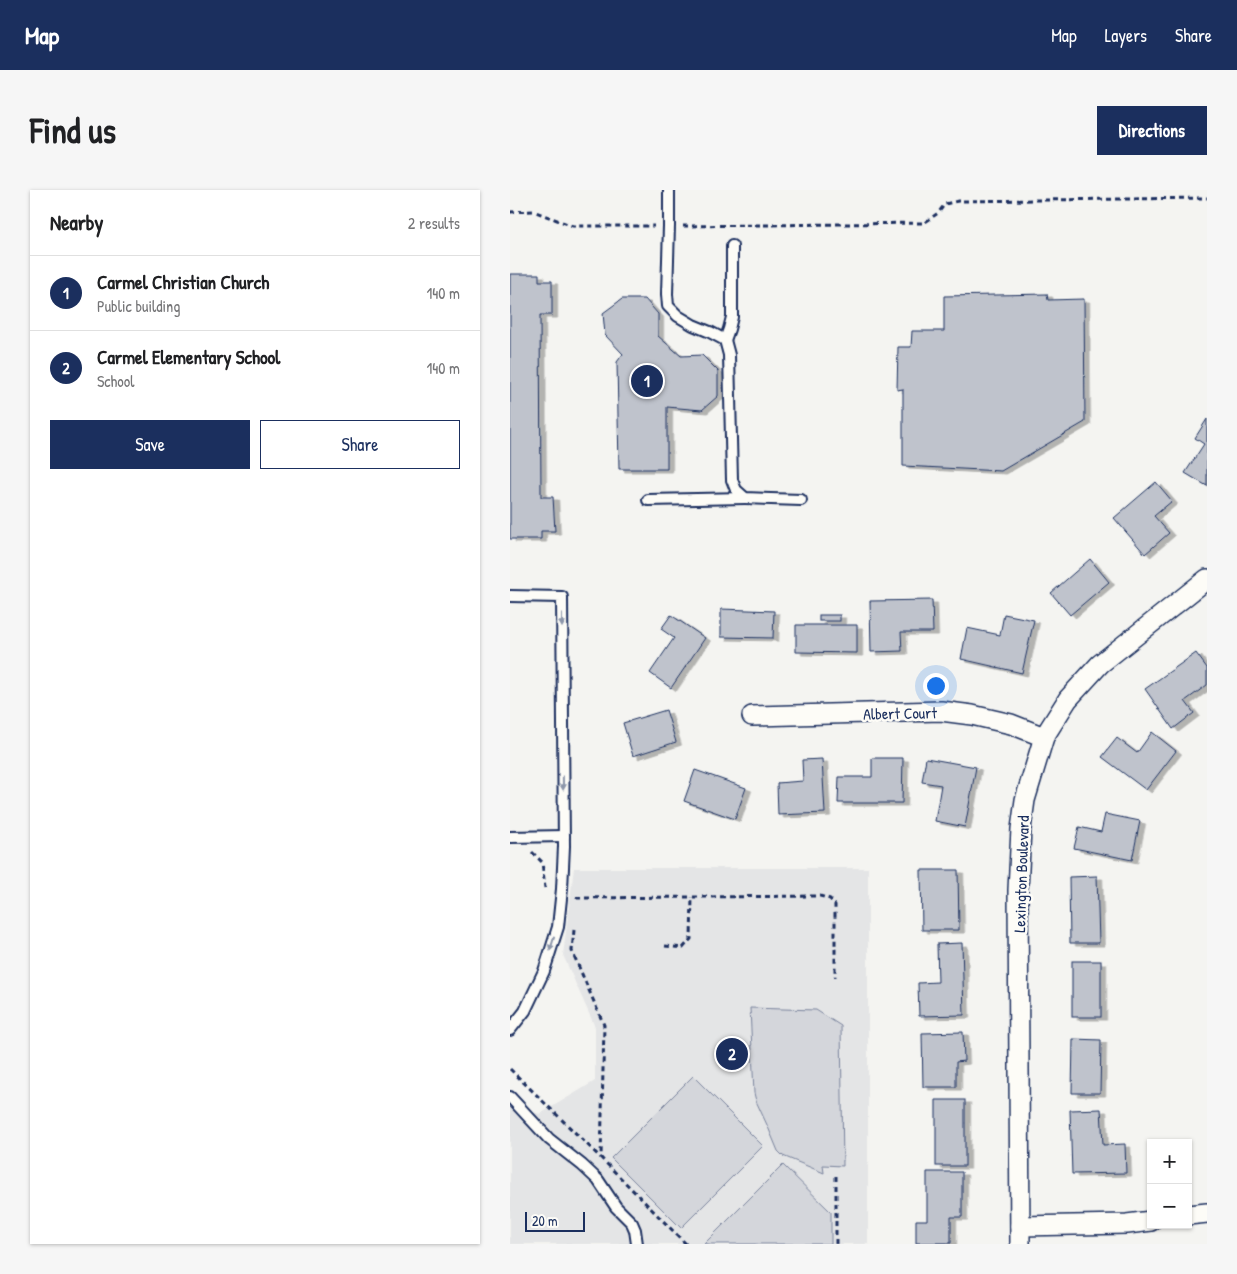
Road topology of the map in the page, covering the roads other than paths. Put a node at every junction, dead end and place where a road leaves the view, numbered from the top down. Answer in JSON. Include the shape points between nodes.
{"nodes":[{"id":1,"x":669,"y":190,"type":"edge"},
{"id":2,"x":732,"y":246,"type":"dead end"},
{"id":3,"x":725,"y":340,"type":"junction"},
{"id":4,"x":745,"y":498,"type":"junction"},
{"id":5,"x":648,"y":500,"type":"dead end"},
{"id":6,"x":801,"y":500,"type":"dead end"},
{"id":7,"x":1205,"y":584,"type":"edge"},
{"id":8,"x":510,"y":596,"type":"edge"},
{"id":9,"x":752,"y":716,"type":"dead end"},
{"id":10,"x":1044,"y":737,"type":"junction"},
{"id":11,"x":564,"y":836,"type":"junction"},
{"id":12,"x":510,"y":837,"type":"edge"},
{"id":13,"x":510,"y":1030,"type":"edge"},
{"id":14,"x":510,"y":1097,"type":"edge"},
{"id":15,"x":1207,"y":1213,"type":"edge"},
{"id":16,"x":1192,"y":1215,"type":"edge"},
{"id":17,"x":1147,"y":1222,"type":"edge"},
{"id":18,"x":1020,"y":1235,"type":"edge"},
{"id":19,"x":637,"y":1244,"type":"edge"}],
"edges":[{"from":1,"to":3,"type":"lane","via":[[668,306],[693,325]]},
{"from":2,"to":3,"type":"lane","via":[[732,316]]},
{"from":3,"to":4,"type":"lane","via":[[729,355],[732,480],[736,490]]},
{"from":4,"to":5,"type":"lane"},
{"from":4,"to":6,"type":"lane"},
{"from":7,"to":10,"type":"street","name":"Lexington Boulevard","via":[[1100,664],[1068,699]]},
{"from":8,"to":11,"type":"lane","one_way":true,"via":[[562,597]]},
{"from":9,"to":10,"type":"street","name":"Albert Court","via":[[941,711],[1011,724]]},
{"from":10,"to":18,"type":"street","name":"Lexington Boulevard","via":[[1025,800],[1018,881]]},
{"from":11,"to":12,"type":"lane"},
{"from":11,"to":13,"type":"lane","one_way":true,"via":[[558,927],[544,971],[525,1010]]},
{"from":14,"to":19,"type":"lane","via":[[556,1146],[598,1180],[616,1207],[632,1223]]},
{"from":15,"to":16,"type":"street"},
{"from":17,"to":18,"type":"street"}]}
